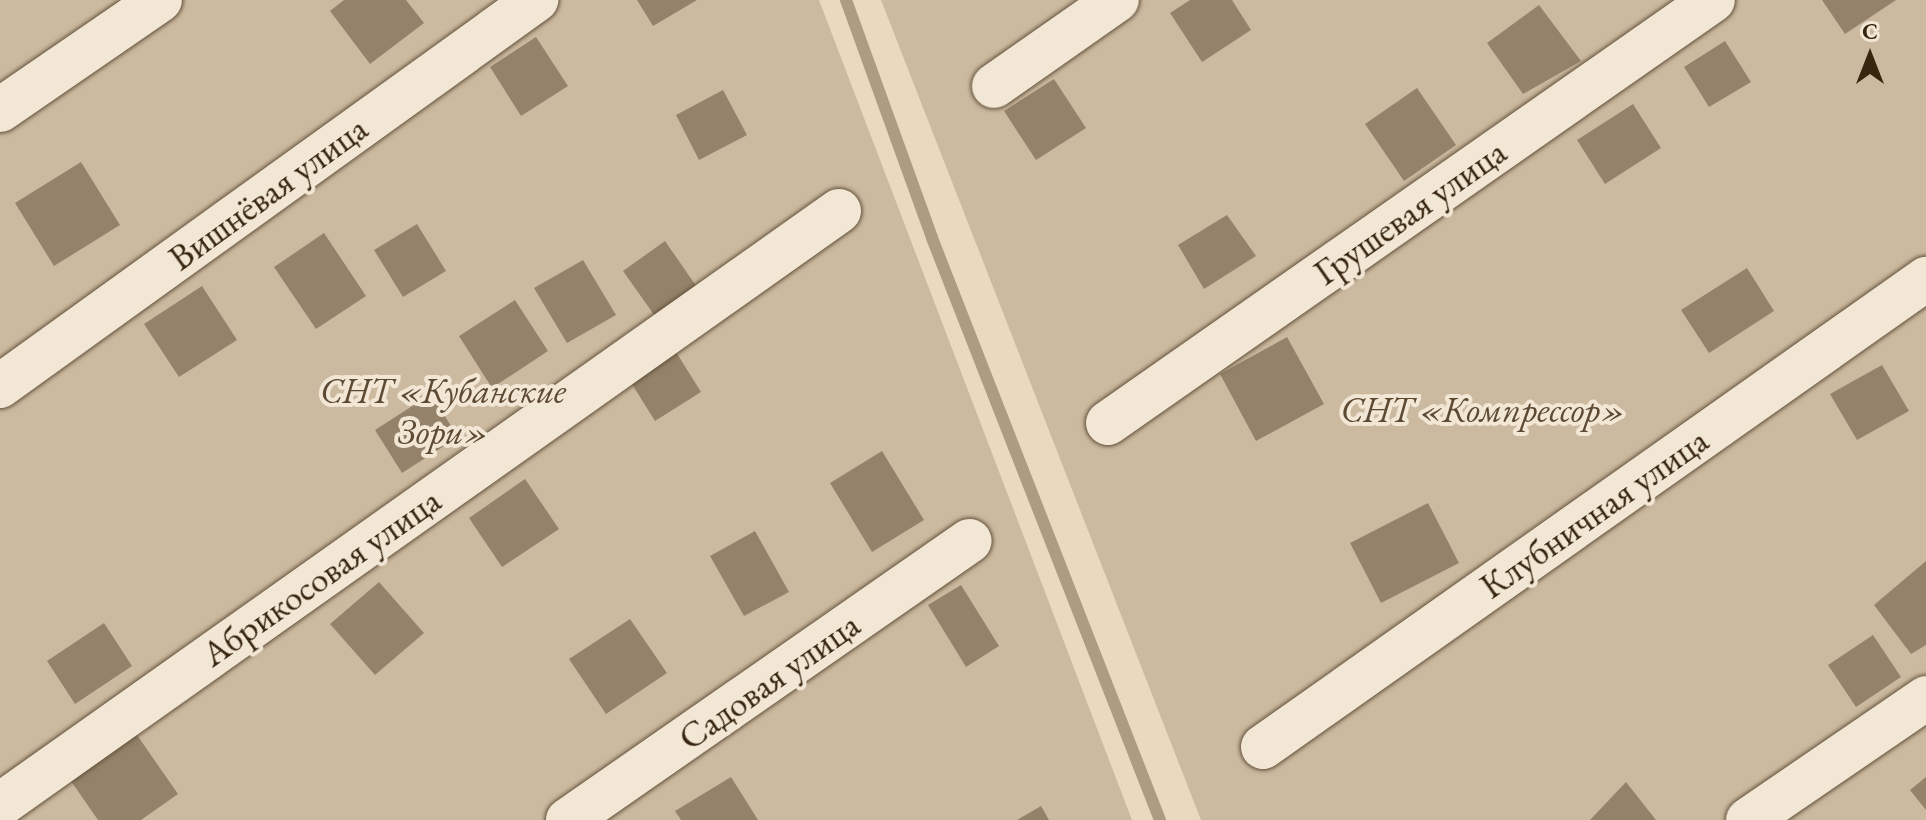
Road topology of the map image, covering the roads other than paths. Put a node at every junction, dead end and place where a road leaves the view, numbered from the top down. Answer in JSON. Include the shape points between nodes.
{"nodes":[{"id":1,"x":160,"y":0,"type":"edge"},
{"id":2,"x":536,"y":0,"type":"edge"},
{"id":3,"x":1117,"y":0,"type":"edge"},
{"id":4,"x":1713,"y":0,"type":"edge"},
{"id":5,"x":994,"y":86,"type":"dead end"},
{"id":6,"x":0,"y":110,"type":"edge"},
{"id":7,"x":839,"y":211,"type":"dead end"},
{"id":8,"x":1926,"y":279,"type":"edge"},
{"id":9,"x":0,"y":386,"type":"edge"},
{"id":10,"x":1108,"y":423,"type":"dead end"},
{"id":11,"x":970,"y":541,"type":"dead end"},
{"id":12,"x":1926,"y":698,"type":"edge"},
{"id":13,"x":1263,"y":747,"type":"dead end"},
{"id":14,"x":0,"y":805,"type":"edge"},
{"id":15,"x":568,"y":820,"type":"edge"},
{"id":16,"x":1748,"y":820,"type":"edge"}],
"edges":[{"from":1,"to":6,"type":"street"},
{"from":2,"to":9,"type":"street","name":"Вишнёвая улица"},
{"from":3,"to":5,"type":"street"},
{"from":4,"to":10,"type":"street","name":"Грушевая улица"},
{"from":7,"to":14,"type":"street","name":"Абрикосовая улица"},
{"from":8,"to":13,"type":"street","name":"Клубничная улица"},
{"from":11,"to":15,"type":"street","name":"Садовая улица"},
{"from":12,"to":16,"type":"street"}]}
